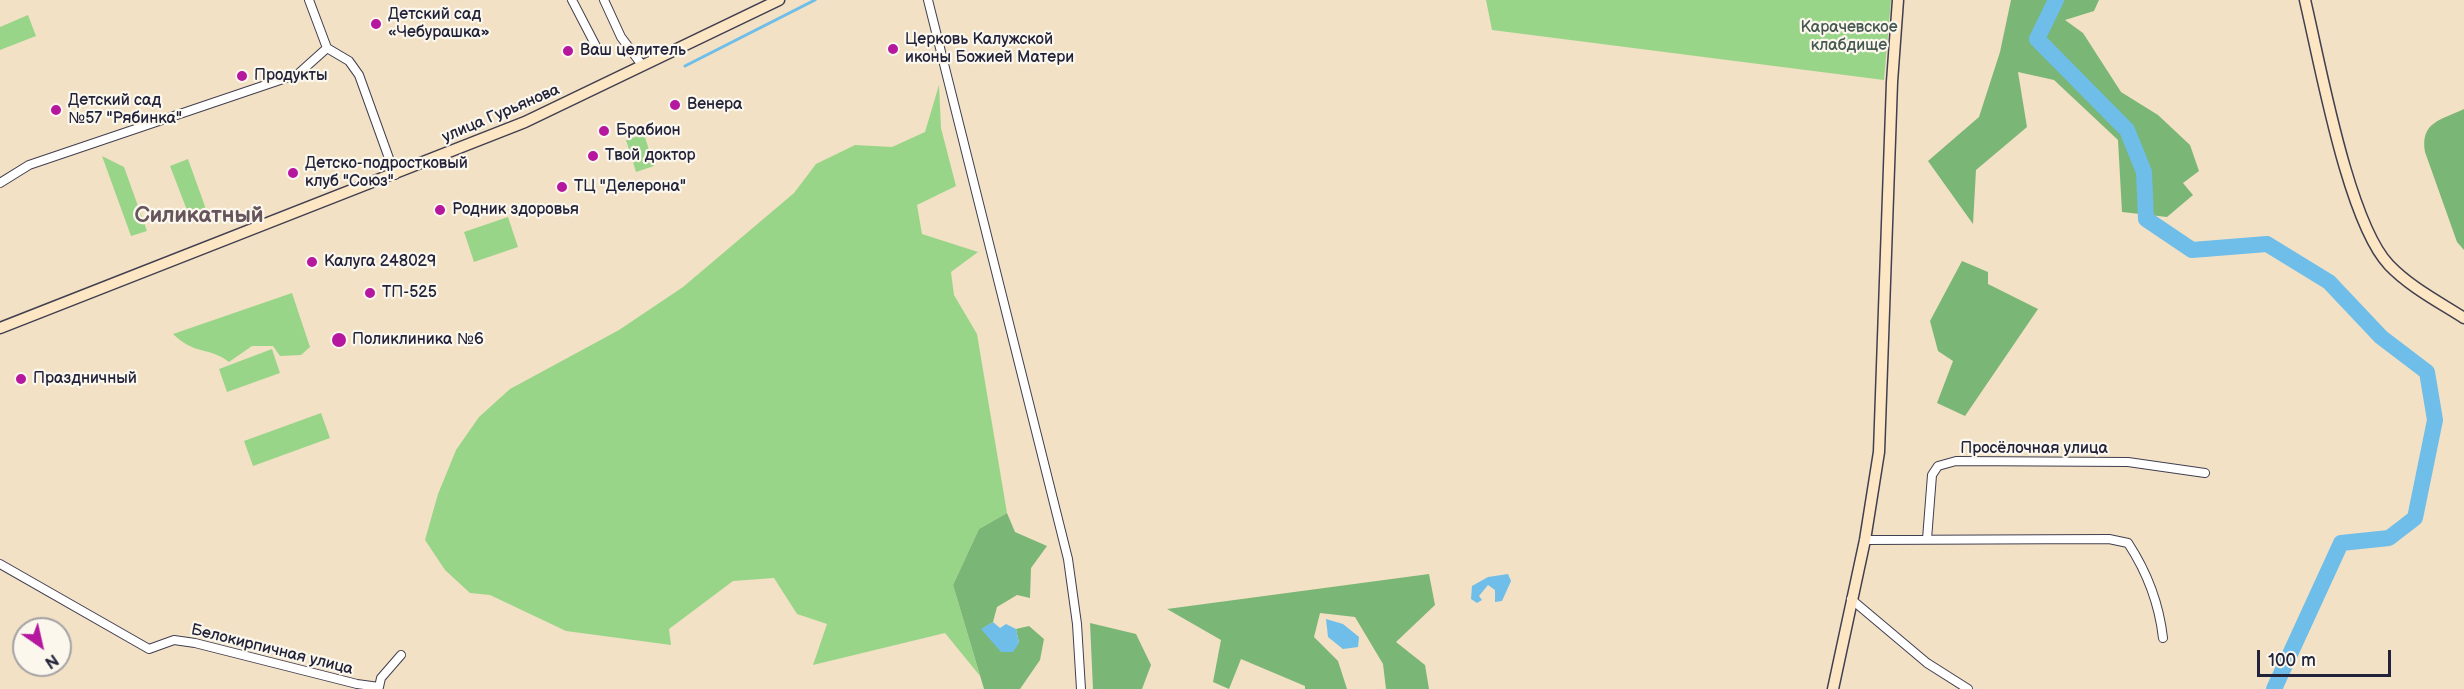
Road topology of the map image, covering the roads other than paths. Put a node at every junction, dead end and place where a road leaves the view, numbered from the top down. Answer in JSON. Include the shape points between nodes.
{"nodes":[{"id":1,"x":309,"y":0,"type":"edge"},
{"id":2,"x":572,"y":0,"type":"edge"},
{"id":3,"x":604,"y":0,"type":"edge"},
{"id":4,"x":779,"y":0,"type":"edge"},
{"id":5,"x":928,"y":0,"type":"edge"},
{"id":6,"x":1898,"y":0,"type":"edge"},
{"id":7,"x":2305,"y":0,"type":"edge"},
{"id":8,"x":327,"y":48,"type":"junction"},
{"id":9,"x":599,"y":52,"type":"dead end"},
{"id":10,"x":642,"y":65,"type":"junction"},
{"id":11,"x":395,"y":175,"type":"junction"},
{"id":12,"x":0,"y":183,"type":"edge"},
{"id":13,"x":2464,"y":318,"type":"edge"},
{"id":14,"x":0,"y":328,"type":"edge"},
{"id":15,"x":2205,"y":473,"type":"dead end"},
{"id":16,"x":1927,"y":539,"type":"junction"},
{"id":17,"x":1865,"y":540,"type":"junction"},
{"id":18,"x":0,"y":564,"type":"edge"},
{"id":19,"x":1851,"y":599,"type":"junction"},
{"id":20,"x":2163,"y":638,"type":"dead end"},
{"id":21,"x":401,"y":655,"type":"dead end"},
{"id":22,"x":1081,"y":689,"type":"edge"},
{"id":23,"x":1833,"y":689,"type":"edge"},
{"id":24,"x":1968,"y":689,"type":"edge"}],
"edges":[{"from":1,"to":8,"type":"street"},
{"from":2,"to":9,"type":"street"},
{"from":3,"to":10,"type":"street","via":[[621,37]]},
{"from":4,"to":10,"type":"street","name":"улица Гурьянова"},
{"from":5,"to":22,"type":"street","via":[[1068,559]]},
{"from":6,"to":17,"type":"street","via":[[1879,452]]},
{"from":7,"to":13,"type":"street","via":[[2348,173],[2373,240],[2390,266]]},
{"from":8,"to":11,"type":"street","via":[[349,61],[359,75]]},
{"from":8,"to":12,"type":"street","via":[[298,74],[29,165]]},
{"from":10,"to":11,"type":"street","name":"улица Гурьянова","via":[[525,122]]},
{"from":11,"to":14,"type":"street","name":"улица Гурьянова"},
{"from":15,"to":16,"type":"street","name":"Просёлочная улица","via":[[2128,462],[1956,461],[1938,466],[1932,474]]},
{"from":16,"to":17,"type":"street"},
{"from":16,"to":20,"type":"street","via":[[2109,539],[2128,543],[2159,607]]},
{"from":17,"to":19,"type":"street"},
{"from":18,"to":21,"type":"street","name":"Белокирпичная улица","via":[[149,650],[174,640],[379,687],[381,678]]},
{"from":19,"to":23,"type":"street"},
{"from":19,"to":24,"type":"street","via":[[1927,663]]}]}
